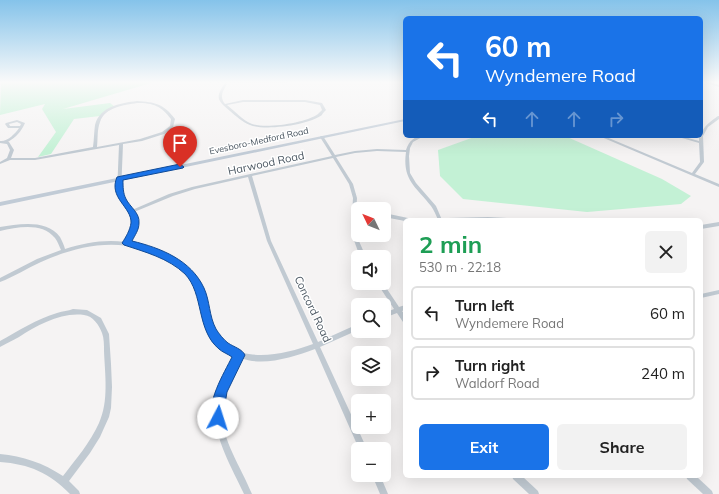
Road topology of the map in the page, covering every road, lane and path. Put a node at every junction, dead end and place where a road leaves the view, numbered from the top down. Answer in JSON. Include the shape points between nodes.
{"nodes":[{"id":1,"x":121,"y":105,"type":"edge"},
{"id":2,"x":158,"y":105,"type":"edge"},
{"id":3,"x":225,"y":105,"type":"edge"},
{"id":4,"x":322,"y":105,"type":"edge"},
{"id":5,"x":719,"y":117,"type":"edge"},
{"id":6,"x":403,"y":120,"type":"edge"},
{"id":7,"x":21,"y":128,"type":"dead end"},
{"id":8,"x":703,"y":133,"type":"edge"},
{"id":9,"x":322,"y":137,"type":"junction"},
{"id":10,"x":419,"y":138,"type":"edge"},
{"id":11,"x":606,"y":138,"type":"edge"},
{"id":12,"x":685,"y":138,"type":"edge"},
{"id":13,"x":701,"y":138,"type":"edge"},
{"id":14,"x":0,"y":142,"type":"edge"},
{"id":15,"x":6,"y":142,"type":"junction"},
{"id":16,"x":700,"y":142,"type":"junction"},
{"id":17,"x":121,"y":144,"type":"junction"},
{"id":18,"x":95,"y":148,"type":"junction"},
{"id":19,"x":408,"y":151,"type":"junction"},
{"id":20,"x":334,"y":157,"type":"junction"},
{"id":21,"x":9,"y":159,"type":"junction"},
{"id":22,"x":0,"y":163,"type":"edge"},
{"id":23,"x":693,"y":175,"type":"junction"},
{"id":24,"x":250,"y":176,"type":"junction"},
{"id":25,"x":119,"y":179,"type":"junction"},
{"id":26,"x":719,"y":186,"type":"edge"},
{"id":27,"x":355,"y":202,"type":"edge"},
{"id":28,"x":0,"y":204,"type":"edge"},
{"id":29,"x":132,"y":212,"type":"junction"},
{"id":30,"x":391,"y":216,"type":"edge"},
{"id":31,"x":439,"y":218,"type":"edge"},
{"id":32,"x":403,"y":219,"type":"edge"},
{"id":33,"x":719,"y":224,"type":"edge"},
{"id":34,"x":703,"y":227,"type":"edge"},
{"id":35,"x":0,"y":229,"type":"edge"},
{"id":36,"x":127,"y":243,"type":"junction"},
{"id":37,"x":64,"y":251,"type":"junction"},
{"id":38,"x":0,"y":280,"type":"edge"},
{"id":39,"x":385,"y":290,"type":"edge"},
{"id":40,"x":719,"y":292,"type":"edge"},
{"id":41,"x":703,"y":296,"type":"edge"},
{"id":42,"x":403,"y":308,"type":"edge"},
{"id":43,"x":399,"y":311,"type":"junction"},
{"id":44,"x":391,"y":314,"type":"edge"},
{"id":45,"x":403,"y":317,"type":"edge"},
{"id":46,"x":351,"y":330,"type":"edge"},
{"id":47,"x":0,"y":344,"type":"edge"},
{"id":48,"x":317,"y":345,"type":"junction"},
{"id":49,"x":239,"y":355,"type":"junction"},
{"id":50,"x":360,"y":442,"type":"edge"},
{"id":51,"x":0,"y":458,"type":"edge"},
{"id":52,"x":518,"y":478,"type":"edge"},
{"id":53,"x":692,"y":478,"type":"edge"},
{"id":54,"x":64,"y":481,"type":"junction"},
{"id":55,"x":379,"y":482,"type":"edge"},
{"id":56,"x":76,"y":494,"type":"edge"},
{"id":57,"x":248,"y":494,"type":"edge"},
{"id":58,"x":384,"y":494,"type":"edge"},
{"id":59,"x":535,"y":494,"type":"edge"},
{"id":60,"x":709,"y":494,"type":"edge"}],
"edges":[{"from":1,"to":18,"type":"street","via":[[100,117],[96,128]]},
{"from":2,"to":17,"type":"street","via":[[173,119],[171,127],[163,133]]},
{"from":3,"to":4,"type":"street","via":[[249,124],[261,127],[313,119],[322,114],[324,110]]},
{"from":5,"to":8,"type":"street"},
{"from":6,"to":9,"type":"street","name":"Evesboro-Medford Road"},
{"from":7,"to":15,"type":"street"},
{"from":9,"to":20,"type":"street"},
{"from":9,"to":25,"type":"street","name":"Evesboro-Medford Road"},
{"from":10,"to":19,"type":"street","via":[[412,142]]},
{"from":11,"to":23,"type":"street"},
{"from":12,"to":16,"type":"street"},
{"from":13,"to":16,"type":"street"},
{"from":14,"to":15,"type":"street"},
{"from":15,"to":21,"type":"street","via":[[11,148]]},
{"from":16,"to":23,"type":"street","via":[[702,162]]},
{"from":17,"to":18,"type":"street"},
{"from":17,"to":25,"type":"street"},
{"from":18,"to":21,"type":"street","via":[[35,159]]},
{"from":19,"to":20,"type":"street","name":"Harwood Road","via":[[372,150]]},
{"from":19,"to":31,"type":"street","via":[[407,166],[410,176],[432,203]]},
{"from":20,"to":24,"type":"street","name":"Harwood Road"},
{"from":20,"to":27,"type":"street","via":[[351,184]]},
{"from":21,"to":22,"type":"street"},
{"from":23,"to":26,"type":"street"},
{"from":24,"to":29,"type":"street","name":"Harwood Road","via":[[186,190]]},
{"from":24,"to":48,"type":"street","name":"Concord Road","via":[[269,242]]},
{"from":25,"to":28,"type":"street","name":"Evesboro-Medford Road"},
{"from":25,"to":29,"type":"street","via":[[120,196]]},
{"from":29,"to":36,"type":"street","via":[[135,226]]},
{"from":30,"to":32,"type":"street"},
{"from":33,"to":34,"type":"street"},
{"from":35,"to":37,"type":"street","via":[[25,225],[41,227],[56,236]]},
{"from":36,"to":37,"type":"street","via":[[96,243]]},
{"from":36,"to":49,"type":"street","via":[[166,256],[188,272],[199,289],[212,333],[222,345]]},
{"from":37,"to":38,"type":"street"},
{"from":39,"to":43,"type":"street"},
{"from":40,"to":41,"type":"street"},
{"from":42,"to":43,"type":"street"},
{"from":43,"to":44,"type":"street"},
{"from":43,"to":45,"type":"street"},
{"from":46,"to":48,"type":"street"},
{"from":47,"to":54,"type":"street","via":[[41,322],[66,313],[82,312],[94,316],[105,328],[108,397],[106,416],[98,434]]},
{"from":48,"to":49,"type":"street","via":[[293,354],[275,357],[255,358]]},
{"from":48,"to":50,"type":"street","name":"Concord Road"},
{"from":49,"to":57,"type":"street","via":[[221,391],[218,418],[221,437]]},
{"from":51,"to":54,"type":"street","via":[[37,465]]},
{"from":52,"to":59,"type":"street"},
{"from":53,"to":60,"type":"street"},
{"from":54,"to":56,"type":"street"},
{"from":55,"to":58,"type":"street"}]}
